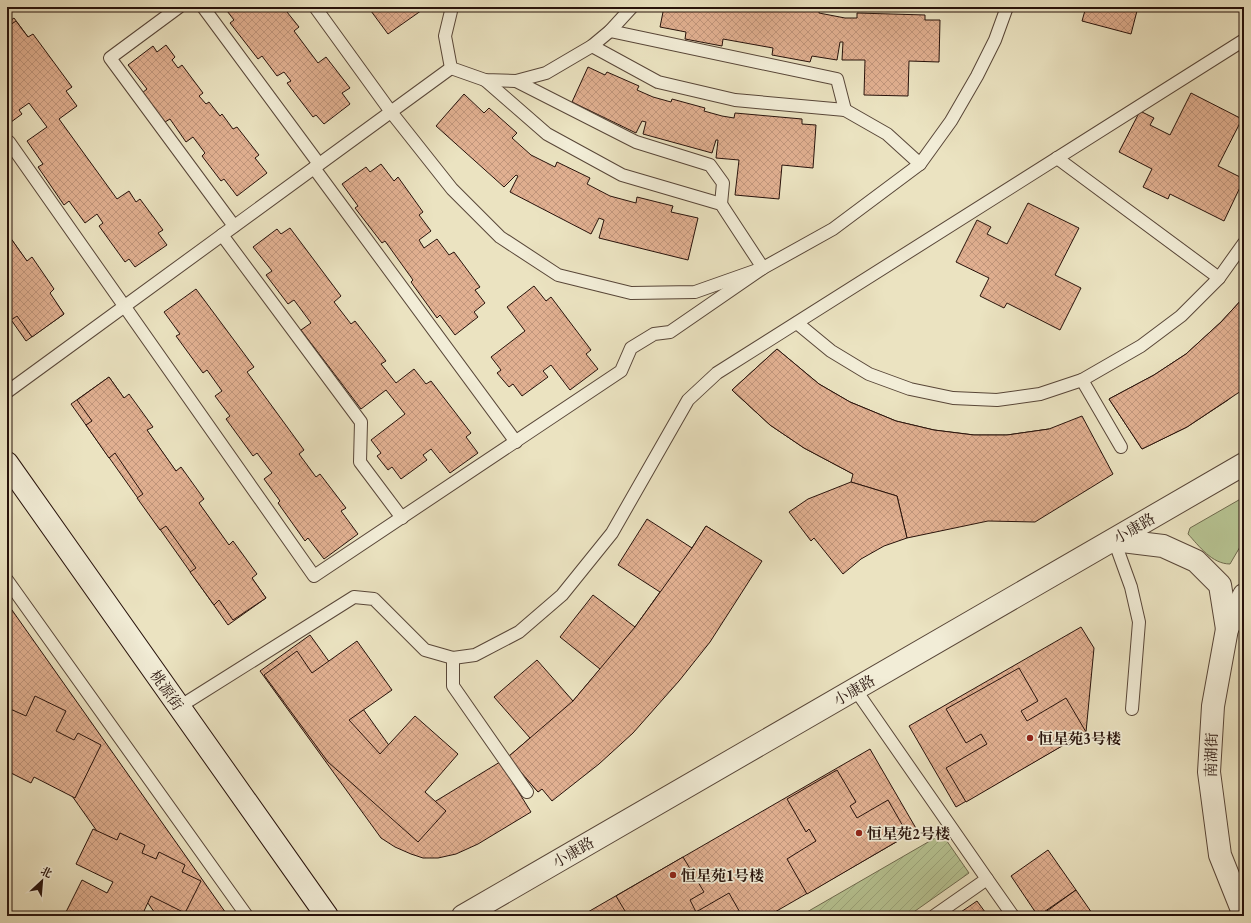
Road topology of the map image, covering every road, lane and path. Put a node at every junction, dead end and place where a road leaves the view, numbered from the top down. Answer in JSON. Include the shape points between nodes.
{"nodes":[{"id":1,"x":179,"y":7,"type":"edge"},
{"id":2,"x":203,"y":7,"type":"edge"},
{"id":3,"x":315,"y":7,"type":"edge"},
{"id":4,"x":452,"y":7,"type":"edge"},
{"id":5,"x":632,"y":7,"type":"edge"},
{"id":6,"x":1007,"y":7,"type":"edge"},
{"id":7,"x":610,"y":31,"type":"junction"},
{"id":8,"x":1244,"y":40,"type":"edge"},
{"id":9,"x":592,"y":46,"type":"junction"},
{"id":10,"x":451,"y":68,"type":"junction"},
{"id":11,"x":485,"y":80,"type":"junction"},
{"id":12,"x":516,"y":81,"type":"junction"},
{"id":13,"x":845,"y":110,"type":"junction"},
{"id":14,"x":391,"y":112,"type":"junction"},
{"id":15,"x":9,"y":142,"type":"dead end"},
{"id":16,"x":1057,"y":158,"type":"junction"},
{"id":17,"x":920,"y":164,"type":"junction"},
{"id":18,"x":316,"y":166,"type":"junction"},
{"id":19,"x":721,"y":204,"type":"junction"},
{"id":20,"x":234,"y":226,"type":"junction"},
{"id":21,"x":222,"y":235,"type":"junction"},
{"id":22,"x":1244,"y":243,"type":"edge"},
{"id":23,"x":763,"y":268,"type":"junction"},
{"id":24,"x":1219,"y":278,"type":"junction"},
{"id":25,"x":125,"y":306,"type":"junction"},
{"id":26,"x":797,"y":322,"type":"junction"},
{"id":27,"x":1082,"y":380,"type":"junction"},
{"id":28,"x":7,"y":392,"type":"edge"},
{"id":29,"x":516,"y":442,"type":"junction"},
{"id":30,"x":1121,"y":447,"type":"dead end"},
{"id":31,"x":7,"y":463,"type":"edge"},
{"id":32,"x":1244,"y":464,"type":"edge"},
{"id":33,"x":402,"y":518,"type":"junction"},
{"id":34,"x":1114,"y":540,"type":"junction"},
{"id":35,"x":7,"y":580,"type":"edge"},
{"id":36,"x":1244,"y":595,"type":"edge"},
{"id":37,"x":1228,"y":629,"type":"junction"},
{"id":38,"x":453,"y":658,"type":"junction"},
{"id":39,"x":855,"y":689,"type":"junction"},
{"id":40,"x":179,"y":707,"type":"junction"},
{"id":41,"x":1132,"y":709,"type":"dead end"},
{"id":42,"x":527,"y":792,"type":"dead end"},
{"id":43,"x":987,"y":879,"type":"junction"},
{"id":44,"x":1244,"y":915,"type":"edge"},
{"id":45,"x":247,"y":916,"type":"edge"},
{"id":46,"x":328,"y":916,"type":"edge"},
{"id":47,"x":463,"y":916,"type":"edge"},
{"id":48,"x":934,"y":916,"type":"edge"},
{"id":49,"x":1013,"y":916,"type":"edge"}],
"edges":[{"from":1,"to":20,"type":"lane","via":[[110,58]]},
{"from":2,"to":18,"type":"lane"},
{"from":3,"to":14,"type":"lane"},
{"from":4,"to":10,"type":"lane","via":[[445,36]]},
{"from":5,"to":7,"type":"lane"},
{"from":6,"to":17,"type":"lane","via":[[995,40],[977,76],[951,121]]},
{"from":7,"to":9,"type":"lane"},
{"from":7,"to":13,"type":"lane","via":[[837,79]]},
{"from":8,"to":16,"type":"lane"},
{"from":9,"to":12,"type":"lane","via":[[546,73]]},
{"from":9,"to":13,"type":"lane","via":[[658,82],[735,100]]},
{"from":10,"to":11,"type":"lane"},
{"from":10,"to":14,"type":"lane"},
{"from":11,"to":12,"type":"lane"},
{"from":11,"to":19,"type":"lane","via":[[547,134],[622,175]]},
{"from":12,"to":19,"type":"lane","via":[[636,142],[710,165],[723,183]]},
{"from":13,"to":17,"type":"lane","via":[[887,134]]},
{"from":14,"to":18,"type":"lane"},
{"from":14,"to":23,"type":"lane","via":[[452,189],[500,237],[558,275],[631,293],[695,292]]},
{"from":15,"to":25,"type":"lane"},
{"from":16,"to":24,"type":"lane"},
{"from":16,"to":26,"type":"lane"},
{"from":17,"to":23,"type":"lane","via":[[833,229]]},
{"from":18,"to":20,"type":"lane"},
{"from":18,"to":29,"type":"lane"},
{"from":19,"to":23,"type":"lane"},
{"from":20,"to":21,"type":"lane"},
{"from":21,"to":25,"type":"lane"},
{"from":21,"to":33,"type":"lane","via":[[361,422],[360,462]]},
{"from":22,"to":24,"type":"lane"},
{"from":23,"to":29,"type":"lane","via":[[670,332],[654,334],[631,348],[621,371]]},
{"from":24,"to":27,"type":"lane","via":[[1181,316],[1142,346]]},
{"from":25,"to":28,"type":"lane"},
{"from":25,"to":33,"type":"lane","via":[[314,576]]},
{"from":26,"to":27,"type":"lane","via":[[831,351],[869,374],[910,389],[953,398],[997,400],[1033,395]]},
{"from":26,"to":38,"type":"lane","via":[[717,373],[688,400],[612,533],[562,595],[520,632],[476,655]]},
{"from":27,"to":30,"type":"lane"},
{"from":29,"to":33,"type":"lane"},
{"from":31,"to":40,"type":"street","name":"桃源街"},
{"from":32,"to":34,"type":"street","name":"小康路"},
{"from":34,"to":37,"type":"street","via":[[1163,546],[1196,561],[1220,585]]},
{"from":34,"to":39,"type":"street","name":"小康路"},
{"from":34,"to":41,"type":"lane","via":[[1131,587],[1139,622]]},
{"from":35,"to":45,"type":"lane"},
{"from":36,"to":37,"type":"street","name":"南湖街"},
{"from":37,"to":44,"type":"street","name":"南湖街","via":[[1213,706],[1209,772],[1220,855]]},
{"from":38,"to":40,"type":"lane","via":[[425,650],[374,599],[354,596]]},
{"from":38,"to":42,"type":"lane","via":[[453,686]]},
{"from":39,"to":43,"type":"lane"},
{"from":39,"to":47,"type":"street","name":"小康路"},
{"from":40,"to":46,"type":"street","name":"桃源街"},
{"from":43,"to":48,"type":"lane"},
{"from":43,"to":49,"type":"lane"}]}
